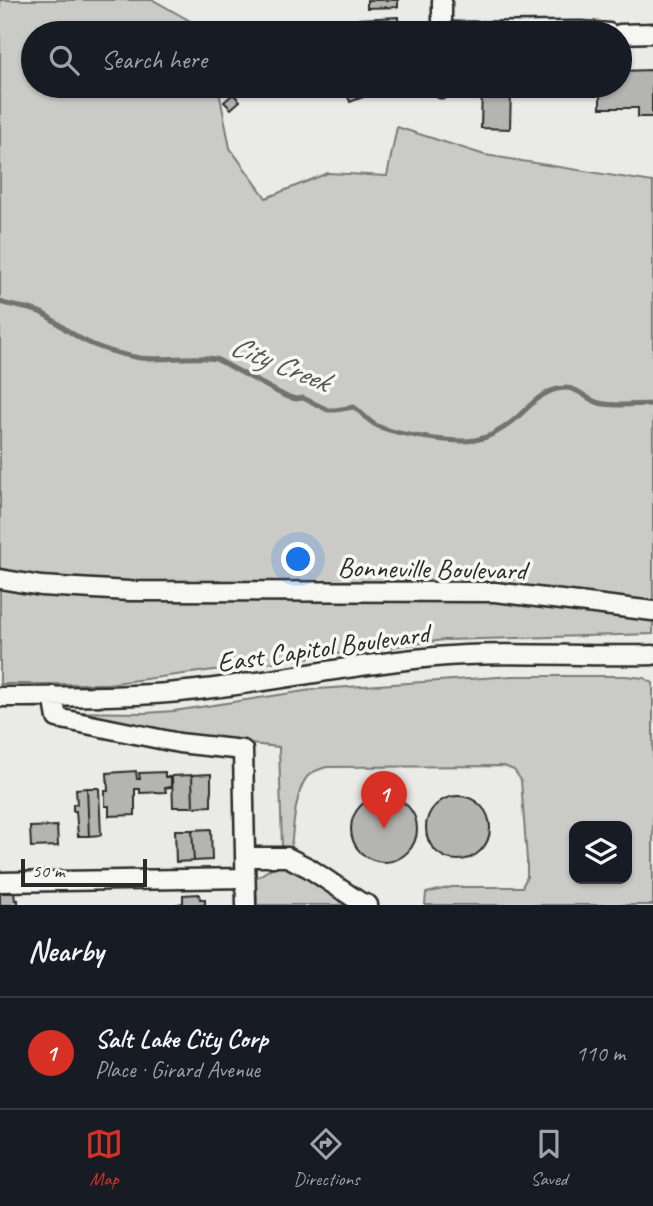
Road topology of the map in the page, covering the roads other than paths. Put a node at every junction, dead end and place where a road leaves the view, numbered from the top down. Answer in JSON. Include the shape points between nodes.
{"nodes":[{"id":1,"x":442,"y":0,"type":"edge"},
{"id":2,"x":442,"y":21,"type":"edge"},
{"id":3,"x":653,"y":33,"type":"edge"},
{"id":4,"x":632,"y":34,"type":"edge"},
{"id":5,"x":0,"y":579,"type":"edge"},
{"id":6,"x":653,"y":611,"type":"edge"},
{"id":7,"x":653,"y":655,"type":"edge"},
{"id":8,"x":0,"y":696,"type":"edge"},
{"id":9,"x":53,"y":696,"type":"junction"},
{"id":10,"x":245,"y":857,"type":"junction"},
{"id":11,"x":245,"y":878,"type":"junction"},
{"id":12,"x":0,"y":883,"type":"edge"},
{"id":13,"x":246,"y":905,"type":"edge"},
{"id":14,"x":368,"y":905,"type":"edge"}],
"edges":[{"from":1,"to":2,"type":"street"},
{"from":3,"to":4,"type":"street"},
{"from":5,"to":6,"type":"street","name":"Bonneville Boulevard","via":[[129,591],[495,592]]},
{"from":7,"to":9,"type":"street","name":"East Capitol Boulevard","via":[[438,657],[197,690]]},
{"from":8,"to":9,"type":"street","name":"East Capitol Boulevard"},
{"from":9,"to":10,"type":"street","via":[[57,718],[179,743],[243,750]]},
{"from":10,"to":11,"type":"street"},
{"from":10,"to":14,"type":"street","via":[[287,857]]},
{"from":11,"to":12,"type":"street"},
{"from":11,"to":13,"type":"street"}]}
